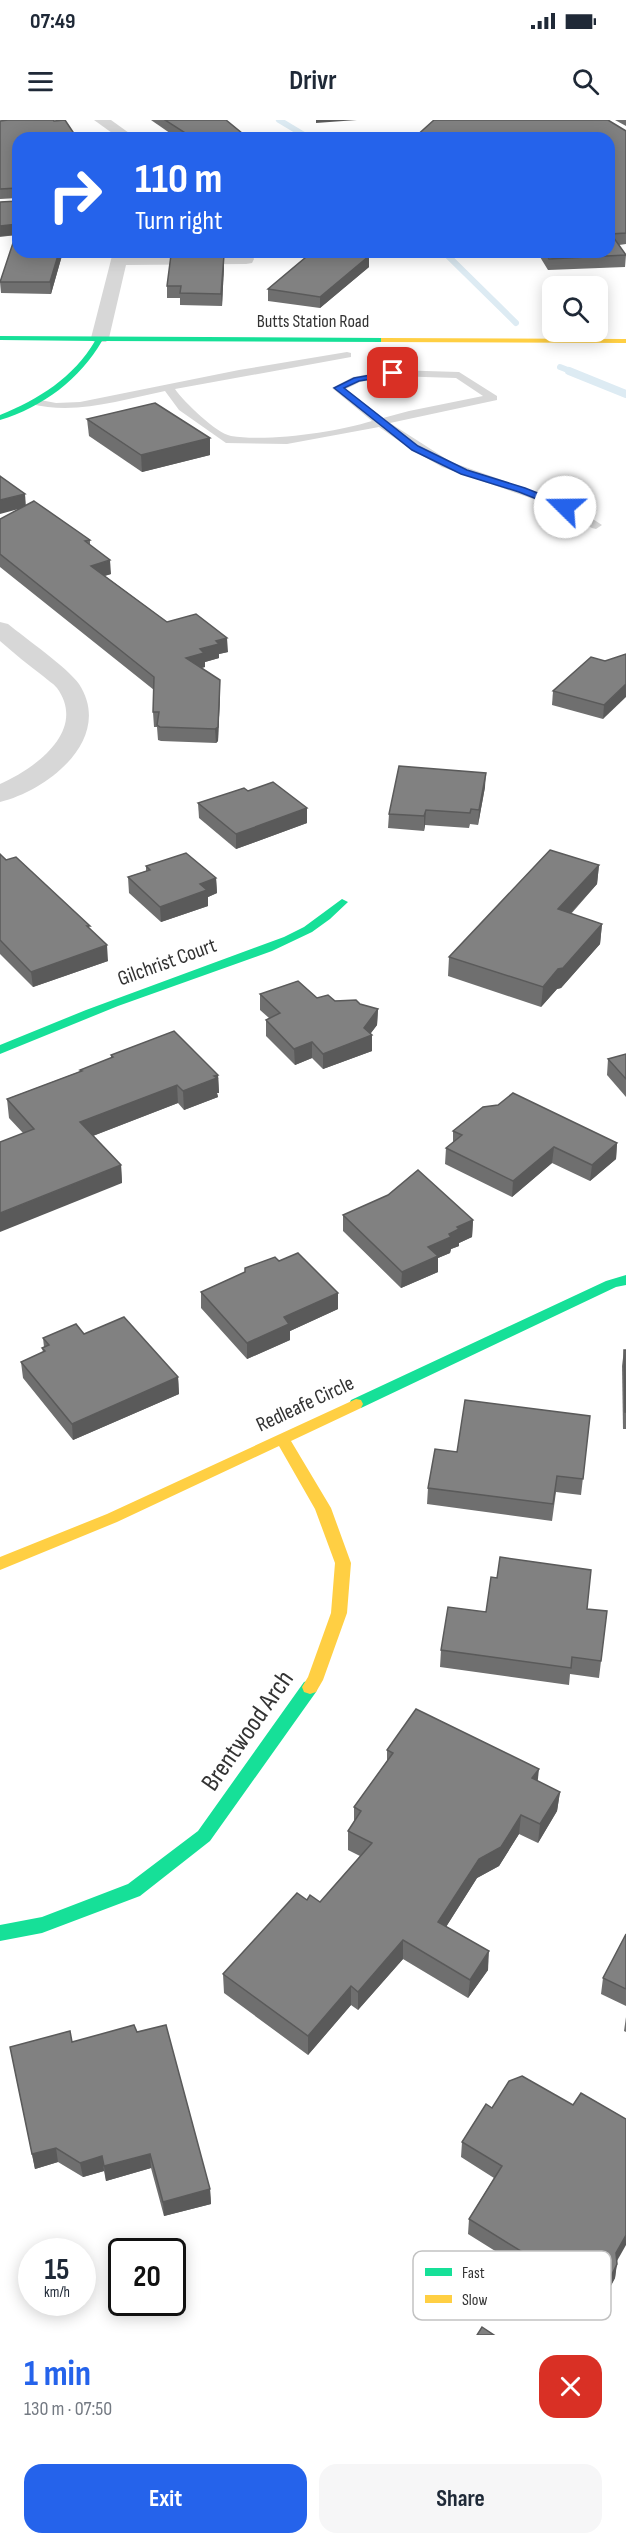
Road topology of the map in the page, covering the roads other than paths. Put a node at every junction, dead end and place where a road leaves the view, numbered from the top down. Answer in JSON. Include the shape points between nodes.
{"nodes":[{"id":1,"x":101,"y":120,"type":"edge"},
{"id":2,"x":120,"y":132,"type":"edge"},
{"id":3,"x":120,"y":258,"type":"edge"},
{"id":4,"x":183,"y":258,"type":"edge"},
{"id":5,"x":246,"y":260,"type":"dead end"},
{"id":6,"x":0,"y":338,"type":"edge"},
{"id":7,"x":100,"y":338,"type":"junction"},
{"id":8,"x":626,"y":341,"type":"edge"},
{"id":9,"x":348,"y":355,"type":"dead end"},
{"id":10,"x":168,"y":387,"type":"junction"},
{"id":11,"x":35,"y":402,"type":"junction"},
{"id":12,"x":0,"y":418,"type":"edge"},
{"id":13,"x":380,"y":422,"type":"junction"},
{"id":14,"x":596,"y":525,"type":"dead end"},
{"id":15,"x":0,"y":629,"type":"edge"},
{"id":16,"x":0,"y":794,"type":"edge"},
{"id":17,"x":342,"y":902,"type":"dead end"},
{"id":18,"x":0,"y":1050,"type":"edge"},
{"id":19,"x":626,"y":1280,"type":"edge"},
{"id":20,"x":282,"y":1438,"type":"junction"},
{"id":21,"x":0,"y":1564,"type":"edge"},
{"id":22,"x":0,"y":1933,"type":"edge"}],
"edges":[{"from":1,"to":2,"type":"street"},
{"from":3,"to":7,"type":"street"},
{"from":4,"to":5,"type":"street"},
{"from":6,"to":7,"type":"street","name":"Butts Station Road"},
{"from":7,"to":8,"type":"street","name":"Butts Station Road"},
{"from":7,"to":11,"type":"street","via":[[82,367]]},
{"from":9,"to":10,"type":"lane"},
{"from":10,"to":11,"type":"lane","via":[[72,406]]},
{"from":10,"to":13,"type":"lane","via":[[183,408],[226,439],[287,440]]},
{"from":11,"to":12,"type":"street"},
{"from":13,"to":13,"type":"lane","via":[[409,414],[493,398],[459,375],[393,373],[357,379],[338,388]]},
{"from":13,"to":14,"type":"lane","via":[[415,448],[464,472],[565,507]]},
{"from":15,"to":16,"type":"street","via":[[67,685],[77,705],[79,726],[68,748],[46,769]]},
{"from":17,"to":18,"type":"street","name":"Gilchrist Court","via":[[325,920],[289,940],[58,1024]]},
{"from":19,"to":20,"type":"street","name":"Redleafe Circle"},
{"from":20,"to":21,"type":"street","name":"Redleafe Circle","via":[[112,1518]]},
{"from":20,"to":22,"type":"street","name":"Brentwood Arch","via":[[323,1508],[343,1563],[339,1614],[315,1680],[204,1836],[134,1890],[42,1925]]}]}
